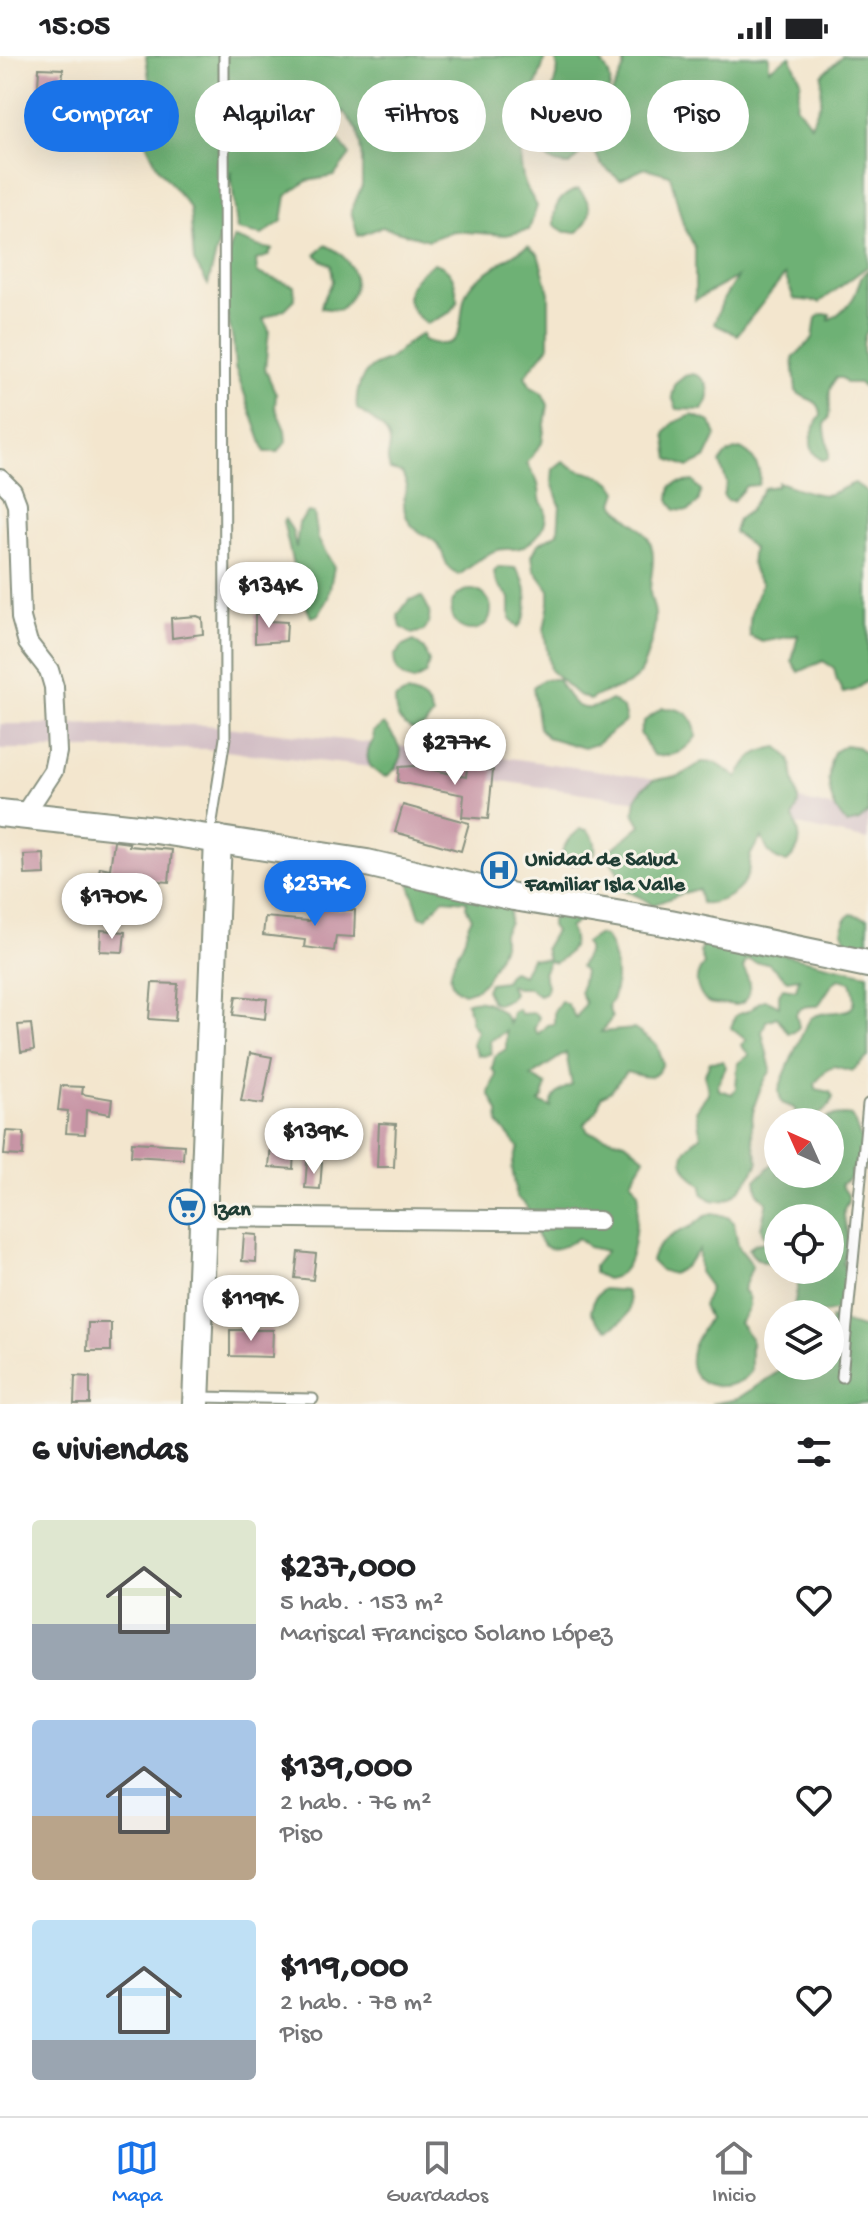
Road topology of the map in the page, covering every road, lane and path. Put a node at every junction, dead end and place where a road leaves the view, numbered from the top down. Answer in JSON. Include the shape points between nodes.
{"nodes":[{"id":1,"x":224,"y":56,"type":"edge"},
{"id":2,"x":0,"y":479,"type":"edge"},
{"id":3,"x":12,"y":814,"type":"edge"},
{"id":4,"x":214,"y":838,"type":"junction"},
{"id":5,"x":868,"y":964,"type":"edge"},
{"id":6,"x":868,"y":1104,"type":"edge"},
{"id":7,"x":205,"y":1217,"type":"junction"},
{"id":8,"x":599,"y":1221,"type":"dead end"},
{"id":9,"x":844,"y":1356,"type":"edge"},
{"id":10,"x":313,"y":1399,"type":"dead end"},
{"id":11,"x":196,"y":1400,"type":"edge"}],
"edges":[{"from":1,"to":4,"type":"lane","via":[[225,738]]},
{"from":2,"to":3,"type":"street","via":[[17,504],[21,618],[28,643],[49,670],[54,687],[56,762]]},
{"from":3,"to":4,"type":"street"},
{"from":4,"to":5,"type":"street","via":[[367,863],[514,897]]},
{"from":4,"to":7,"type":"street"},
{"from":6,"to":9,"type":"lane"},
{"from":7,"to":8,"type":"street"},
{"from":7,"to":11,"type":"street"},
{"from":10,"to":11,"type":"lane"}]}
